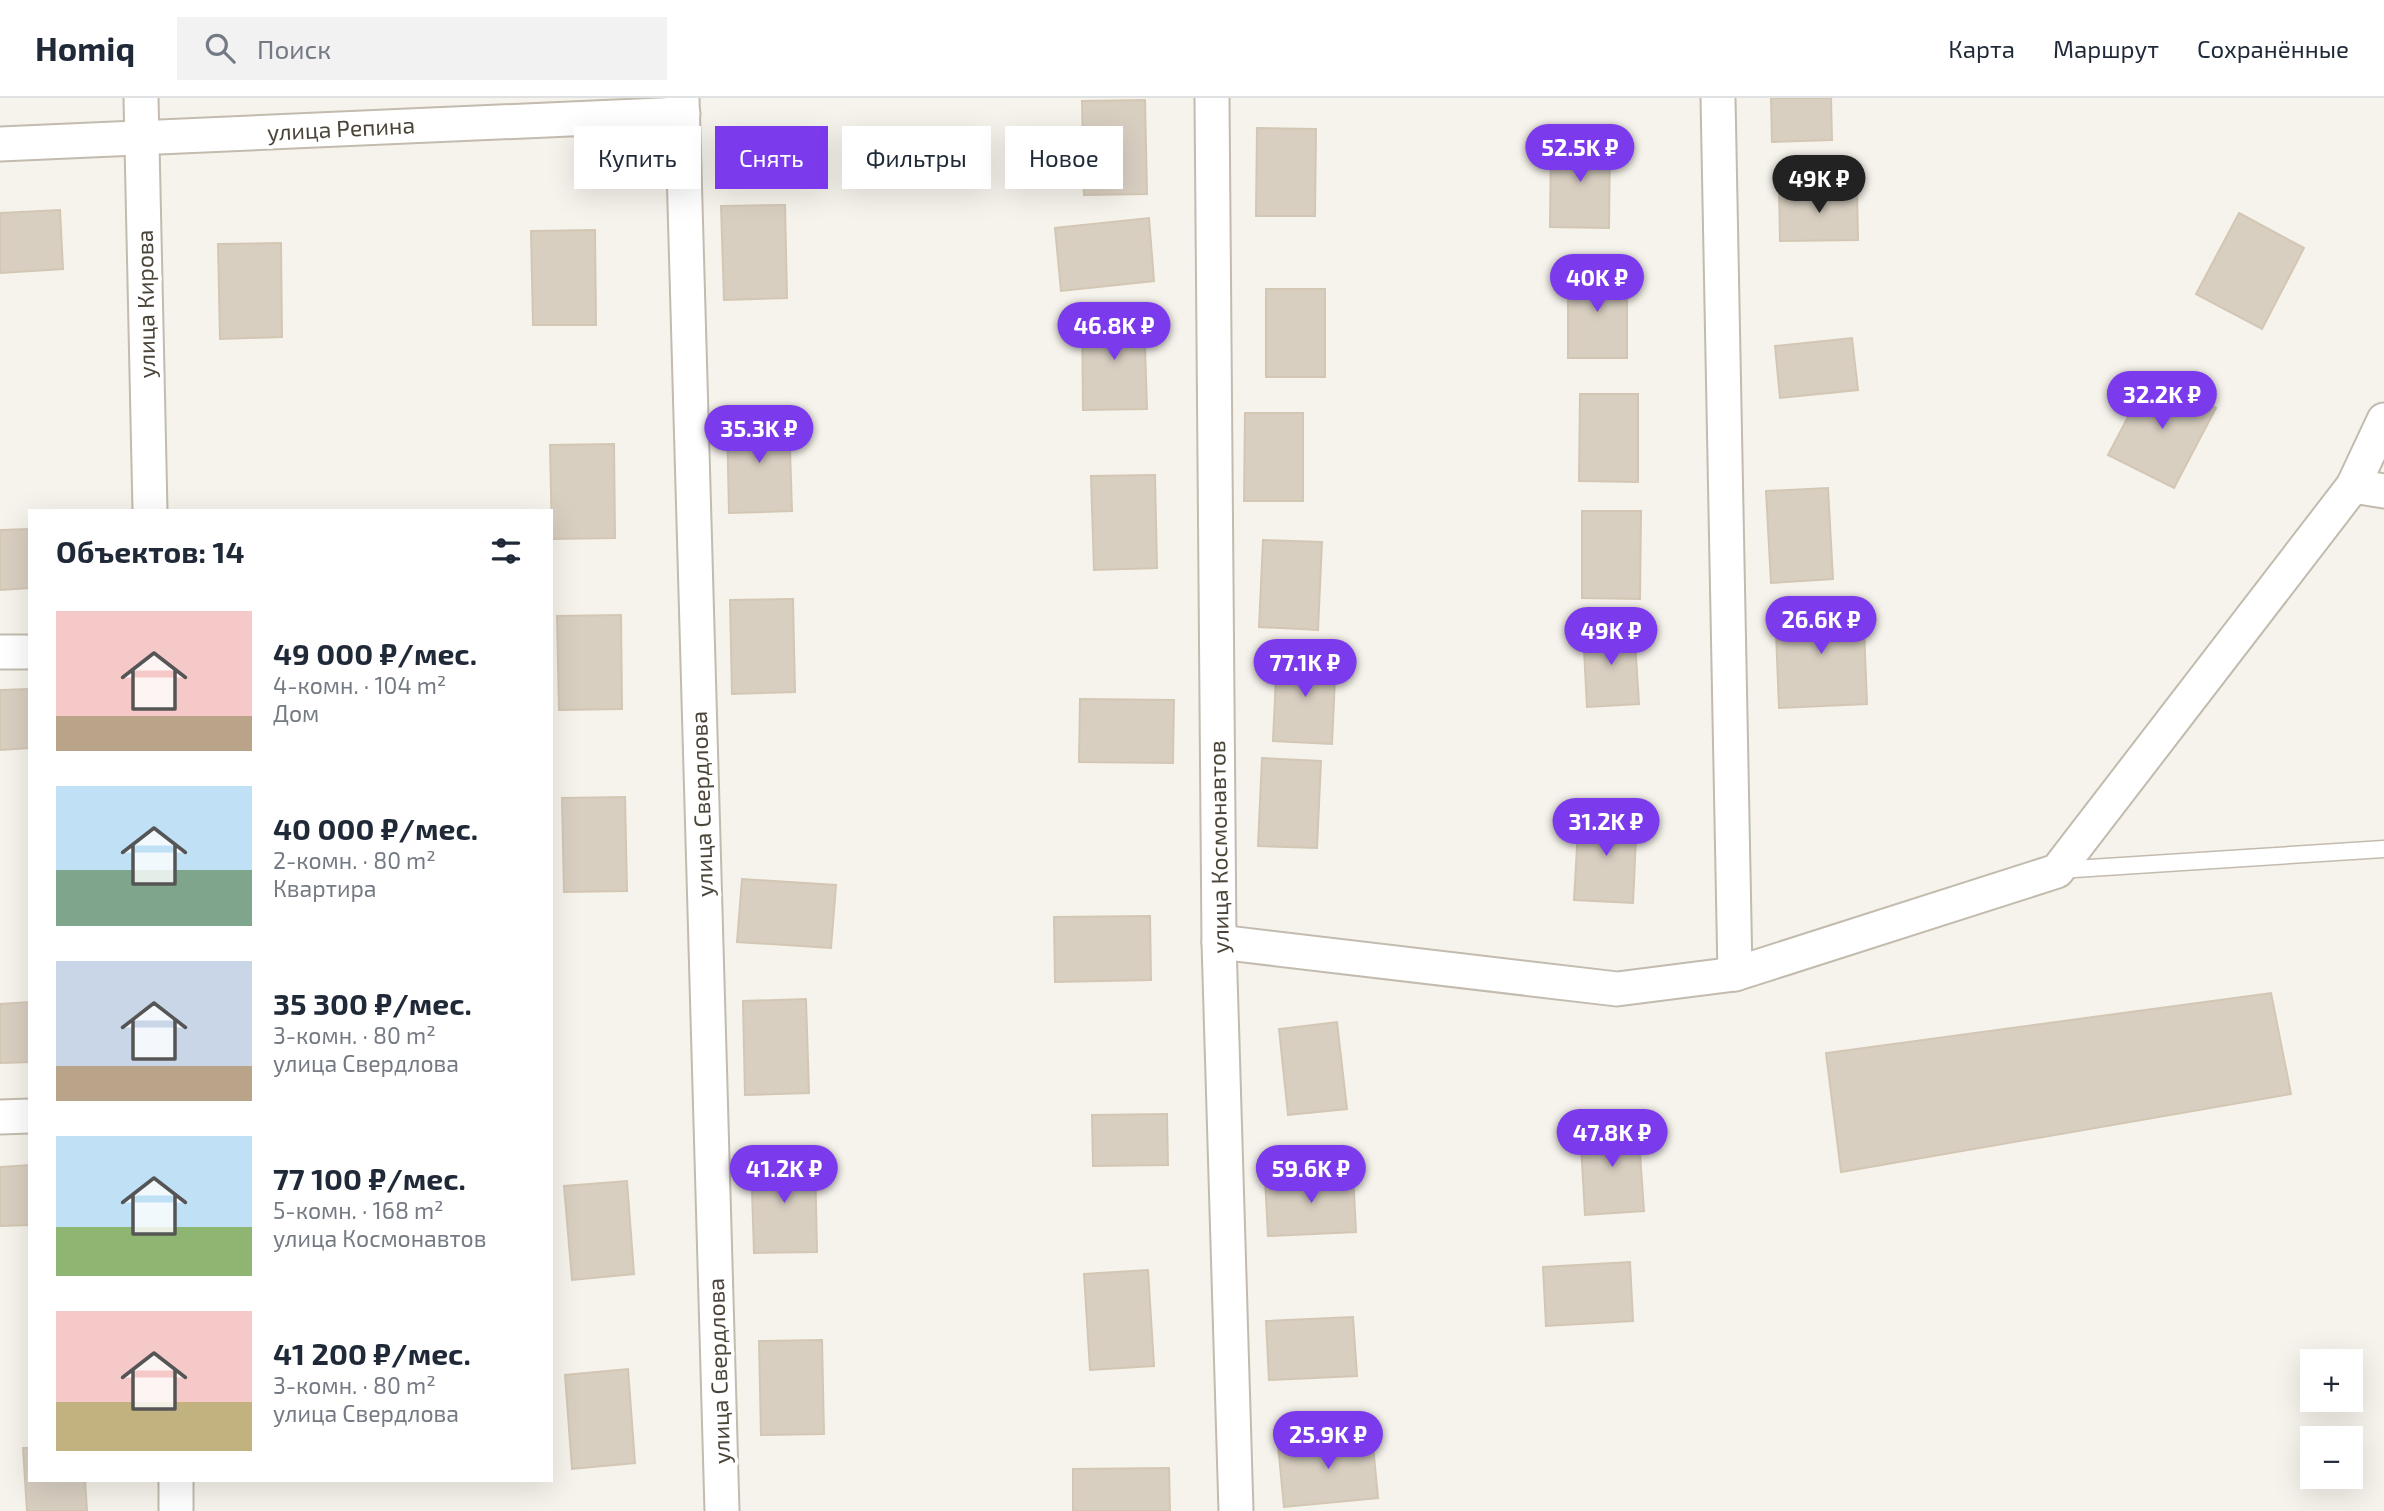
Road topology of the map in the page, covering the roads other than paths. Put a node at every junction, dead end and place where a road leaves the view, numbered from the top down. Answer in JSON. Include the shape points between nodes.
{"nodes":[{"id":1,"x":141,"y":98,"type":"edge"},
{"id":2,"x":1212,"y":98,"type":"edge"},
{"id":3,"x":1718,"y":98,"type":"edge"},
{"id":4,"x":682,"y":106,"type":"edge"},
{"id":5,"x":143,"y":138,"type":"junction"},
{"id":6,"x":0,"y":144,"type":"edge"},
{"id":7,"x":2384,"y":420,"type":"edge"},
{"id":8,"x":2368,"y":489,"type":"edge"},
{"id":9,"x":150,"y":509,"type":"edge"},
{"id":10,"x":28,"y":652,"type":"edge"},
{"id":11,"x":0,"y":653,"type":"edge"},
{"id":12,"x":2384,"y":849,"type":"edge"},
{"id":13,"x":2057,"y":871,"type":"junction"},
{"id":14,"x":1219,"y":942,"type":"junction"},
{"id":15,"x":1735,"y":974,"type":"junction"},
{"id":16,"x":28,"y":1116,"type":"edge"},
{"id":17,"x":0,"y":1117,"type":"edge"},
{"id":18,"x":176,"y":1482,"type":"edge"},
{"id":19,"x":176,"y":1511,"type":"edge"},
{"id":20,"x":723,"y":1511,"type":"edge"},
{"id":21,"x":1236,"y":1511,"type":"edge"}],
"edges":[{"from":1,"to":5,"type":"street","name":"улица Кирова"},
{"from":2,"to":14,"type":"street","name":"улица Космонавтов"},
{"from":3,"to":15,"type":"street"},
{"from":4,"to":5,"type":"street","name":"улица Репина"},
{"from":4,"to":20,"type":"street","name":"улица Свердлова"},
{"from":5,"to":6,"type":"street","name":"улица Репина"},
{"from":5,"to":9,"type":"street","name":"улица Кирова"},
{"from":7,"to":8,"type":"street"},
{"from":8,"to":13,"type":"street"},
{"from":10,"to":11,"type":"street"},
{"from":12,"to":13,"type":"lane"},
{"from":13,"to":15,"type":"street"},
{"from":14,"to":15,"type":"street","via":[[1617,989]]},
{"from":14,"to":21,"type":"street","name":"улица Космонавтов"},
{"from":16,"to":17,"type":"street"},
{"from":18,"to":19,"type":"street"}]}
